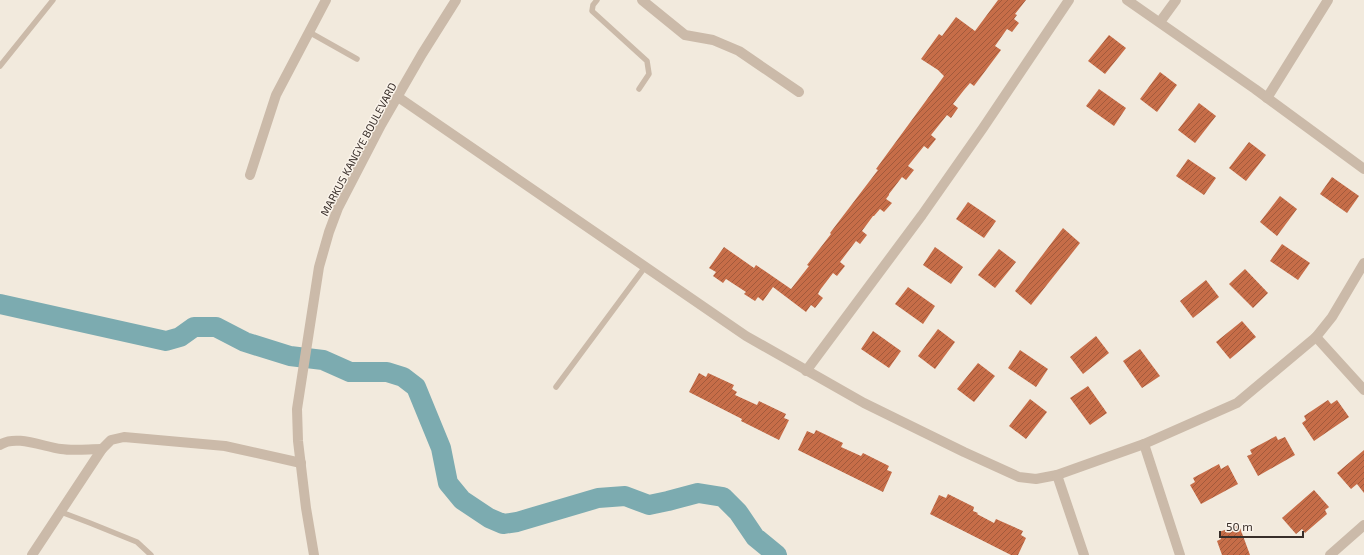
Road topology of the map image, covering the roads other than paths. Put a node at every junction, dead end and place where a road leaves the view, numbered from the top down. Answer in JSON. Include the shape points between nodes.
{"nodes":[{"id":1,"x":53,"y":0,"type":"edge"},
{"id":2,"x":326,"y":0,"type":"edge"},
{"id":3,"x":456,"y":0,"type":"edge"},
{"id":4,"x":597,"y":0,"type":"edge"},
{"id":5,"x":642,"y":0,"type":"edge"},
{"id":6,"x":1069,"y":0,"type":"edge"},
{"id":7,"x":1126,"y":0,"type":"edge"},
{"id":8,"x":1176,"y":0,"type":"edge"},
{"id":9,"x":1328,"y":0,"type":"edge"},
{"id":10,"x":1160,"y":22,"type":"junction"},
{"id":11,"x":309,"y":32,"type":"junction"},
{"id":12,"x":357,"y":59,"type":"dead end"},
{"id":13,"x":0,"y":66,"type":"edge"},
{"id":14,"x":639,"y":89,"type":"dead end"},
{"id":15,"x":799,"y":92,"type":"dead end"},
{"id":16,"x":398,"y":97,"type":"junction"},
{"id":17,"x":1267,"y":98,"type":"junction"},
{"id":18,"x":1364,"y":169,"type":"edge"},
{"id":19,"x":250,"y":175,"type":"dead end"},
{"id":20,"x":1364,"y":263,"type":"edge"},
{"id":21,"x":645,"y":267,"type":"junction"},
{"id":22,"x":1316,"y":337,"type":"junction"},
{"id":23,"x":806,"y":371,"type":"junction"},
{"id":24,"x":556,"y":387,"type":"dead end"},
{"id":25,"x":1364,"y":390,"type":"edge"},
{"id":26,"x":1144,"y":444,"type":"junction"},
{"id":27,"x":0,"y":445,"type":"edge"},
{"id":28,"x":102,"y":449,"type":"junction"},
{"id":29,"x":301,"y":463,"type":"junction"},
{"id":30,"x":1057,"y":475,"type":"junction"},
{"id":31,"x":61,"y":512,"type":"junction"},
{"id":32,"x":1364,"y":525,"type":"edge"},
{"id":33,"x":32,"y":555,"type":"edge"},
{"id":34,"x":151,"y":555,"type":"edge"},
{"id":35,"x":314,"y":555,"type":"edge"},
{"id":36,"x":1084,"y":555,"type":"edge"},
{"id":37,"x":1180,"y":555,"type":"edge"},
{"id":38,"x":1330,"y":555,"type":"edge"}],
"edges":[{"from":1,"to":13,"type":"lane"},
{"from":2,"to":11,"type":"street"},
{"from":3,"to":16,"type":"street","name":"MARKUS KANGYE BOULEVARD"},
{"from":4,"to":14,"type":"lane","via":[[592,11],[647,61],[649,74]]},
{"from":5,"to":15,"type":"street","via":[[685,35],[713,40],[739,51]]},
{"from":6,"to":23,"type":"street","via":[[922,215]]},
{"from":7,"to":10,"type":"street"},
{"from":8,"to":10,"type":"street"},
{"from":9,"to":17,"type":"street"},
{"from":10,"to":17,"type":"street"},
{"from":11,"to":12,"type":"lane"},
{"from":11,"to":19,"type":"street","via":[[276,95]]},
{"from":16,"to":21,"type":"street"},
{"from":16,"to":29,"type":"street","name":"MARKUS KANGYE BOULEVARD","via":[[381,125],[328,232],[319,267],[297,409]]},
{"from":17,"to":18,"type":"street"},
{"from":20,"to":22,"type":"street","via":[[1332,317]]},
{"from":21,"to":23,"type":"street","via":[[746,336]]},
{"from":21,"to":24,"type":"lane"},
{"from":22,"to":25,"type":"street"},
{"from":22,"to":26,"type":"street","via":[[1237,403]]},
{"from":23,"to":30,"type":"street","via":[[864,403],[1019,477],[1036,479]]},
{"from":26,"to":30,"type":"street"},
{"from":26,"to":37,"type":"street"},
{"from":27,"to":28,"type":"street","via":[[8,441],[25,441],[61,449]]},
{"from":28,"to":29,"type":"street","via":[[111,440],[124,437],[225,446]]},
{"from":28,"to":31,"type":"street"},
{"from":29,"to":35,"type":"street","name":"MARKUS KANGYE BOULEVARD"},
{"from":30,"to":36,"type":"street"},
{"from":31,"to":33,"type":"street"},
{"from":31,"to":34,"type":"lane","via":[[137,542]]},
{"from":32,"to":38,"type":"street"}]}
